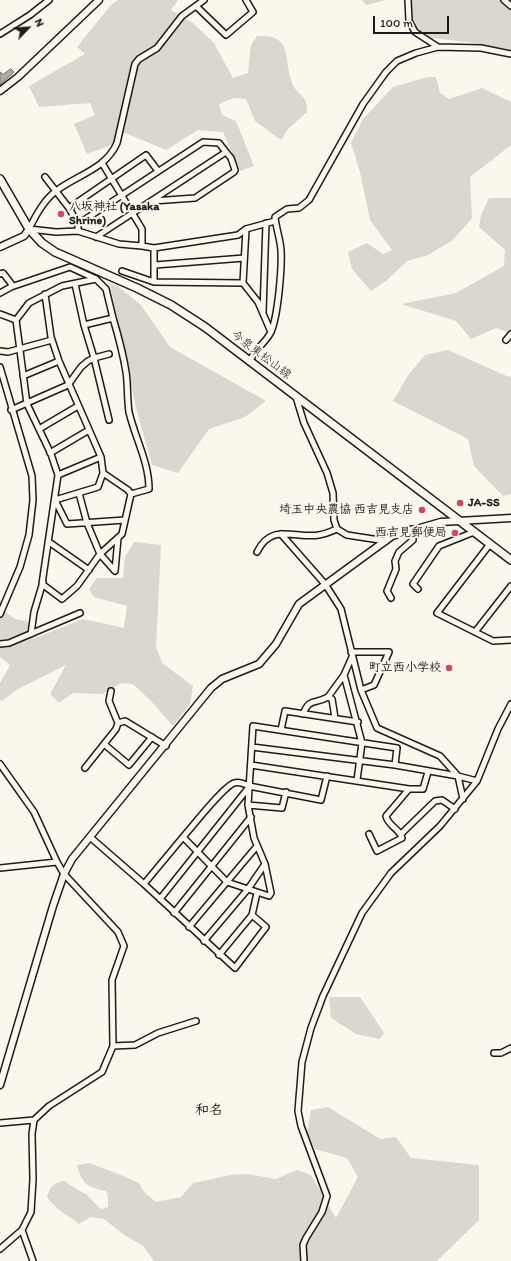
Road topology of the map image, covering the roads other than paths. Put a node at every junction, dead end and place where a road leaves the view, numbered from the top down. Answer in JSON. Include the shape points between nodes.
{"nodes":[{"id":1,"x":49,"y":0,"type":"edge"},
{"id":2,"x":100,"y":0,"type":"edge"},
{"id":3,"x":204,"y":0,"type":"edge"},
{"id":4,"x":246,"y":0,"type":"edge"},
{"id":5,"x":408,"y":0,"type":"edge"},
{"id":6,"x":504,"y":0,"type":"edge"},
{"id":7,"x":196,"y":6,"type":"junction"},
{"id":8,"x":511,"y":6,"type":"edge"},
{"id":9,"x":0,"y":34,"type":"edge"},
{"id":10,"x":438,"y":47,"type":"junction"},
{"id":11,"x":511,"y":54,"type":"edge"},
{"id":12,"x":0,"y":91,"type":"edge"},
{"id":13,"x":226,"y":152,"type":"junction"},
{"id":14,"x":102,"y":163,"type":"junction"},
{"id":15,"x":158,"y":171,"type":"junction"},
{"id":16,"x":45,"y":177,"type":"dead end"},
{"id":17,"x":0,"y":178,"type":"edge"},
{"id":18,"x":111,"y":178,"type":"junction"},
{"id":19,"x":56,"y":191,"type":"junction"},
{"id":20,"x":121,"y":196,"type":"junction"},
{"id":21,"x":152,"y":201,"type":"junction"},
{"id":22,"x":69,"y":208,"type":"junction"},
{"id":23,"x":133,"y":214,"type":"junction"},
{"id":24,"x":276,"y":221,"type":"junction"},
{"id":25,"x":266,"y":223,"type":"junction"},
{"id":26,"x":78,"y":224,"type":"junction"},
{"id":27,"x":29,"y":229,"type":"junction"},
{"id":28,"x":246,"y":230,"type":"junction"},
{"id":29,"x":78,"y":231,"type":"junction"},
{"id":30,"x":96,"y":237,"type":"junction"},
{"id":31,"x":142,"y":246,"type":"junction"},
{"id":32,"x":0,"y":247,"type":"edge"},
{"id":33,"x":154,"y":248,"type":"junction"},
{"id":34,"x":70,"y":258,"type":"junction"},
{"id":35,"x":244,"y":258,"type":"junction"},
{"id":36,"x":155,"y":265,"type":"junction"},
{"id":37,"x":70,"y":267,"type":"junction"},
{"id":38,"x":122,"y":271,"type":"dead end"},
{"id":39,"x":0,"y":274,"type":"edge"},
{"id":40,"x":96,"y":279,"type":"junction"},
{"id":41,"x":154,"y":282,"type":"junction"},
{"id":42,"x":75,"y":284,"type":"junction"},
{"id":43,"x":243,"y":284,"type":"junction"},
{"id":44,"x":13,"y":286,"type":"junction"},
{"id":45,"x":0,"y":293,"type":"edge"},
{"id":46,"x":45,"y":294,"type":"junction"},
{"id":47,"x":0,"y":314,"type":"edge"},
{"id":48,"x":263,"y":314,"type":"junction"},
{"id":49,"x":113,"y":318,"type":"junction"},
{"id":50,"x":16,"y":320,"type":"junction"},
{"id":51,"x":84,"y":325,"type":"junction"},
{"id":52,"x":271,"y":332,"type":"junction"},
{"id":53,"x":511,"y":334,"type":"edge"},
{"id":54,"x":52,"y":340,"type":"junction"},
{"id":55,"x":506,"y":340,"type":"dead end"},
{"id":56,"x":20,"y":348,"type":"junction"},
{"id":57,"x":0,"y":351,"type":"edge"},
{"id":58,"x":109,"y":354,"type":"dead end"},
{"id":59,"x":94,"y":358,"type":"junction"},
{"id":60,"x":59,"y":361,"type":"junction"},
{"id":61,"x":250,"y":361,"type":"junction"},
{"id":62,"x":0,"y":367,"type":"edge"},
{"id":63,"x":23,"y":376,"type":"junction"},
{"id":64,"x":68,"y":385,"type":"junction"},
{"id":65,"x":296,"y":394,"type":"junction"},
{"id":66,"x":26,"y":404,"type":"junction"},
{"id":67,"x":78,"y":406,"type":"junction"},
{"id":68,"x":11,"y":410,"type":"junction"},
{"id":69,"x":109,"y":420,"type":"dead end"},
{"id":70,"x":39,"y":429,"type":"junction"},
{"id":71,"x":89,"y":430,"type":"junction"},
{"id":72,"x":50,"y":453,"type":"junction"},
{"id":73,"x":101,"y":457,"type":"junction"},
{"id":74,"x":103,"y":473,"type":"junction"},
{"id":75,"x":58,"y":475,"type":"junction"},
{"id":76,"x":79,"y":493,"type":"junction"},
{"id":77,"x":131,"y":494,"type":"junction"},
{"id":78,"x":55,"y":500,"type":"junction"},
{"id":79,"x":511,"y":518,"type":"edge"},
{"id":80,"x":125,"y":520,"type":"junction"},
{"id":81,"x":459,"y":520,"type":"junction"},
{"id":82,"x":87,"y":522,"type":"junction"},
{"id":83,"x":337,"y":529,"type":"junction"},
{"id":84,"x":412,"y":529,"type":"junction"},
{"id":85,"x":474,"y":532,"type":"junction"},
{"id":86,"x":280,"y":534,"type":"junction"},
{"id":87,"x":118,"y":538,"type":"junction"},
{"id":88,"x":386,"y":540,"type":"junction"},
{"id":89,"x":49,"y":542,"type":"junction"},
{"id":90,"x":490,"y":544,"type":"junction"},
{"id":91,"x":257,"y":552,"type":"dead end"},
{"id":92,"x":100,"y":554,"type":"junction"},
{"id":93,"x":511,"y":560,"type":"edge"},
{"id":94,"x":88,"y":570,"type":"junction"},
{"id":95,"x":43,"y":582,"type":"junction"},
{"id":96,"x":325,"y":584,"type":"junction"},
{"id":97,"x":511,"y":586,"type":"edge"},
{"id":98,"x":418,"y":589,"type":"dead end"},
{"id":99,"x":391,"y":598,"type":"dead end"},
{"id":100,"x":80,"y":613,"type":"dead end"},
{"id":101,"x":0,"y":614,"type":"edge"},
{"id":102,"x":475,"y":632,"type":"junction"},
{"id":103,"x":30,"y":634,"type":"junction"},
{"id":104,"x":511,"y":640,"type":"edge"},
{"id":105,"x":0,"y":644,"type":"edge"},
{"id":106,"x":352,"y":654,"type":"junction"},
{"id":107,"x":344,"y":675,"type":"junction"},
{"id":108,"x":361,"y":690,"type":"junction"},
{"id":109,"x":111,"y":691,"type":"dead end"},
{"id":110,"x":328,"y":697,"type":"junction"},
{"id":111,"x":511,"y":704,"type":"edge"},
{"id":112,"x":303,"y":714,"type":"junction"},
{"id":113,"x":335,"y":718,"type":"junction"},
{"id":114,"x":358,"y":722,"type":"junction"},
{"id":115,"x":118,"y":723,"type":"junction"},
{"id":116,"x":281,"y":730,"type":"junction"},
{"id":117,"x":152,"y":737,"type":"junction"},
{"id":118,"x":362,"y":743,"type":"junction"},
{"id":119,"x":104,"y":744,"type":"junction"},
{"id":120,"x":166,"y":746,"type":"junction"},
{"id":121,"x":252,"y":747,"type":"junction"},
{"id":122,"x":359,"y":761,"type":"junction"},
{"id":123,"x":0,"y":764,"type":"edge"},
{"id":124,"x":251,"y":765,"type":"junction"},
{"id":125,"x":395,"y":765,"type":"junction"},
{"id":126,"x":85,"y":768,"type":"dead end"},
{"id":127,"x":428,"y":772,"type":"junction"},
{"id":128,"x":327,"y":776,"type":"junction"},
{"id":129,"x":458,"y":776,"type":"junction"},
{"id":130,"x":356,"y":780,"type":"junction"},
{"id":131,"x":477,"y":781,"type":"junction"},
{"id":132,"x":249,"y":786,"type":"junction"},
{"id":133,"x":409,"y":789,"type":"junction"},
{"id":134,"x":286,"y":792,"type":"junction"},
{"id":135,"x":463,"y":799,"type":"junction"},
{"id":136,"x":248,"y":805,"type":"junction"},
{"id":137,"x":455,"y":809,"type":"junction"},
{"id":138,"x":251,"y":817,"type":"junction"},
{"id":139,"x":369,"y":834,"type":"dead end"},
{"id":140,"x":401,"y":834,"type":"junction"},
{"id":141,"x":90,"y":837,"type":"junction"},
{"id":142,"x":183,"y":837,"type":"junction"},
{"id":143,"x":258,"y":846,"type":"junction"},
{"id":144,"x":198,"y":852,"type":"junction"},
{"id":145,"x":57,"y":862,"type":"junction"},
{"id":146,"x":265,"y":864,"type":"junction"},
{"id":147,"x":212,"y":866,"type":"junction"},
{"id":148,"x":0,"y":868,"type":"edge"},
{"id":149,"x":64,"y":874,"type":"junction"},
{"id":150,"x":227,"y":882,"type":"junction"},
{"id":151,"x":144,"y":884,"type":"junction"},
{"id":152,"x":248,"y":889,"type":"junction"},
{"id":153,"x":257,"y":893,"type":"junction"},
{"id":154,"x":160,"y":899,"type":"junction"},
{"id":155,"x":174,"y":913,"type":"junction"},
{"id":156,"x":252,"y":915,"type":"junction"},
{"id":157,"x":189,"y":926,"type":"junction"},
{"id":158,"x":204,"y":941,"type":"junction"},
{"id":159,"x":220,"y":955,"type":"junction"},
{"id":160,"x":196,"y":1021,"type":"dead end"},
{"id":161,"x":114,"y":1046,"type":"junction"},
{"id":162,"x":511,"y":1048,"type":"edge"},
{"id":163,"x":494,"y":1053,"type":"dead end"},
{"id":164,"x":0,"y":1085,"type":"edge"},
{"id":165,"x":34,"y":1120,"type":"junction"},
{"id":166,"x":0,"y":1123,"type":"edge"},
{"id":167,"x":22,"y":1230,"type":"junction"},
{"id":168,"x":0,"y":1249,"type":"edge"},
{"id":169,"x":33,"y":1261,"type":"edge"},
{"id":170,"x":304,"y":1261,"type":"edge"}],
"edges":[{"from":1,"to":9,"type":"street"},
{"from":2,"to":12,"type":"street"},
{"from":3,"to":7,"type":"street"},
{"from":4,"to":7,"type":"street","via":[[253,12],[226,35]]},
{"from":5,"to":10,"type":"street","via":[[409,21],[415,32]]},
{"from":6,"to":8,"type":"street"},
{"from":7,"to":14,"type":"street","via":[[182,16],[157,48],[135,64],[117,144]]},
{"from":10,"to":11,"type":"street","via":[[481,48]]},
{"from":10,"to":24,"type":"street","via":[[397,61],[386,72],[363,104],[309,200],[298,208],[287,209],[277,214]]},
{"from":13,"to":15,"type":"street","via":[[220,143],[203,142]]},
{"from":13,"to":21,"type":"street"},
{"from":13,"to":21,"type":"street","via":[[231,158],[234,172],[195,198]]},
{"from":14,"to":18,"type":"street"},
{"from":14,"to":19,"type":"street"},
{"from":15,"to":18,"type":"street","via":[[146,155]]},
{"from":15,"to":20,"type":"street"},
{"from":16,"to":19,"type":"street"},
{"from":17,"to":27,"type":"main road","name":"今泉東松山線"},
{"from":18,"to":20,"type":"street"},
{"from":18,"to":22,"type":"street"},
{"from":19,"to":22,"type":"street"},
{"from":19,"to":27,"type":"street","via":[[36,214]]},
{"from":20,"to":23,"type":"street"},
{"from":20,"to":26,"type":"street"},
{"from":21,"to":23,"type":"street"},
{"from":22,"to":26,"type":"street"},
{"from":23,"to":30,"type":"street"},
{"from":23,"to":31,"type":"street","via":[[142,229]]},
{"from":24,"to":25,"type":"street"},
{"from":24,"to":52,"type":"street","via":[[281,250],[277,302]]},
{"from":25,"to":28,"type":"street"},
{"from":25,"to":48,"type":"street"},
{"from":26,"to":29,"type":"street"},
{"from":27,"to":29,"type":"street"},
{"from":27,"to":32,"type":"street","via":[[24,236]]},
{"from":27,"to":34,"type":"main road","name":"今泉東松山線","via":[[42,243]]},
{"from":28,"to":33,"type":"street","via":[[238,235]]},
{"from":28,"to":35,"type":"street"},
{"from":29,"to":30,"type":"street"},
{"from":30,"to":31,"type":"street","via":[[119,244]]},
{"from":31,"to":33,"type":"street"},
{"from":33,"to":36,"type":"street"},
{"from":34,"to":37,"type":"street"},
{"from":34,"to":61,"type":"main road","name":"今泉東松山線","via":[[171,305]]},
{"from":35,"to":36,"type":"street"},
{"from":35,"to":43,"type":"street"},
{"from":36,"to":41,"type":"street"},
{"from":37,"to":40,"type":"street"},
{"from":37,"to":44,"type":"street"},
{"from":38,"to":41,"type":"street"},
{"from":39,"to":44,"type":"street","via":[[3,273]]},
{"from":40,"to":42,"type":"street"},
{"from":40,"to":49,"type":"street","via":[[106,289]]},
{"from":41,"to":43,"type":"street"},
{"from":42,"to":46,"type":"street","via":[[62,286]]},
{"from":42,"to":51,"type":"street"},
{"from":43,"to":48,"type":"street","via":[[258,302]]},
{"from":44,"to":45,"type":"street"},
{"from":46,"to":50,"type":"street","via":[[29,303]]},
{"from":46,"to":54,"type":"street"},
{"from":47,"to":50,"type":"street"},
{"from":48,"to":52,"type":"street"},
{"from":49,"to":51,"type":"street"},
{"from":49,"to":77,"type":"street","via":[[126,372],[129,411],[146,460],[149,480],[149,489]]},
{"from":50,"to":56,"type":"street"},
{"from":51,"to":59,"type":"street"},
{"from":52,"to":61,"type":"street","via":[[254,351]]},
{"from":53,"to":55,"type":"street"},
{"from":54,"to":56,"type":"street"},
{"from":54,"to":60,"type":"street"},
{"from":56,"to":57,"type":"street","via":[[8,352]]},
{"from":56,"to":63,"type":"street"},
{"from":58,"to":59,"type":"street"},
{"from":59,"to":64,"type":"street","via":[[81,367]]},
{"from":59,"to":69,"type":"street"},
{"from":60,"to":63,"type":"street"},
{"from":60,"to":64,"type":"street"},
{"from":61,"to":65,"type":"main road","name":"今泉東松山線"},
{"from":62,"to":68,"type":"street"},
{"from":63,"to":66,"type":"street"},
{"from":64,"to":66,"type":"street"},
{"from":64,"to":67,"type":"street"},
{"from":65,"to":81,"type":"main road","name":"今泉東松山線"},
{"from":65,"to":83,"type":"street","via":[[304,423],[327,473]]},
{"from":66,"to":68,"type":"street"},
{"from":66,"to":70,"type":"street"},
{"from":67,"to":70,"type":"street"},
{"from":67,"to":71,"type":"street"},
{"from":68,"to":101,"type":"street","via":[[32,476],[33,500],[29,535],[20,567]]},
{"from":70,"to":72,"type":"street"},
{"from":71,"to":72,"type":"street"},
{"from":71,"to":73,"type":"street"},
{"from":72,"to":75,"type":"street"},
{"from":73,"to":74,"type":"street"},
{"from":73,"to":75,"type":"street"},
{"from":74,"to":76,"type":"street","via":[[98,487]]},
{"from":74,"to":77,"type":"street"},
{"from":75,"to":78,"type":"street"},
{"from":76,"to":78,"type":"street"},
{"from":76,"to":82,"type":"street"},
{"from":77,"to":80,"type":"street"},
{"from":78,"to":82,"type":"street","via":[[67,524]]},
{"from":78,"to":89,"type":"street"},
{"from":79,"to":81,"type":"street"},
{"from":80,"to":82,"type":"street"},
{"from":80,"to":87,"type":"street","via":[[122,534]]},
{"from":81,"to":84,"type":"street"},
{"from":81,"to":85,"type":"main road","name":"今泉東松山線"},
{"from":82,"to":92,"type":"street"},
{"from":83,"to":86,"type":"street","via":[[319,535]]},
{"from":83,"to":88,"type":"street","via":[[347,535]]},
{"from":84,"to":88,"type":"street"},
{"from":84,"to":99,"type":"street","via":[[413,540],[399,552],[395,561],[396,569],[387,590]]},
{"from":85,"to":90,"type":"main road","name":"今泉東松山線"},
{"from":85,"to":98,"type":"street","via":[[438,546],[414,584]]},
{"from":86,"to":91,"type":"street","via":[[267,538]]},
{"from":86,"to":96,"type":"street"},
{"from":87,"to":92,"type":"street"},
{"from":87,"to":92,"type":"street","via":[[115,571]]},
{"from":88,"to":96,"type":"street"},
{"from":89,"to":94,"type":"street"},
{"from":89,"to":95,"type":"street"},
{"from":90,"to":93,"type":"main road","name":"今泉東松山線"},
{"from":90,"to":102,"type":"street","via":[[437,612]]},
{"from":92,"to":94,"type":"street"},
{"from":94,"to":95,"type":"street","via":[[77,586],[62,599],[42,584]]},
{"from":95,"to":103,"type":"street"},
{"from":96,"to":106,"type":"street","via":[[341,609]]},
{"from":96,"to":120,"type":"street","via":[[299,604],[268,654],[258,664],[222,679],[211,688]]},
{"from":97,"to":102,"type":"street"},
{"from":100,"to":103,"type":"street"},
{"from":102,"to":104,"type":"street","via":[[493,641]]},
{"from":103,"to":105,"type":"street"},
{"from":106,"to":107,"type":"street"},
{"from":106,"to":108,"type":"street"},
{"from":106,"to":108,"type":"street","via":[[389,652],[374,685]]},
{"from":107,"to":110,"type":"street"},
{"from":107,"to":114,"type":"street"},
{"from":108,"to":129,"type":"street","via":[[377,728],[440,756]]},
{"from":109,"to":115,"type":"street","via":[[109,701]]},
{"from":110,"to":112,"type":"street","via":[[307,704]]},
{"from":110,"to":113,"type":"street","via":[[332,699]]},
{"from":111,"to":131,"type":"street"},
{"from":112,"to":113,"type":"street"},
{"from":112,"to":116,"type":"street","via":[[285,712]]},
{"from":113,"to":114,"type":"street"},
{"from":114,"to":118,"type":"street"},
{"from":115,"to":117,"type":"street","via":[[125,721]]},
{"from":115,"to":119,"type":"street"},
{"from":116,"to":118,"type":"street"},
{"from":116,"to":121,"type":"street","via":[[253,726]]},
{"from":117,"to":119,"type":"street","via":[[129,765]]},
{"from":117,"to":120,"type":"street"},
{"from":118,"to":122,"type":"street"},
{"from":118,"to":125,"type":"street","via":[[396,748]]},
{"from":119,"to":126,"type":"street"},
{"from":120,"to":141,"type":"street"},
{"from":121,"to":122,"type":"street"},
{"from":121,"to":124,"type":"street"},
{"from":122,"to":125,"type":"street"},
{"from":122,"to":130,"type":"street"},
{"from":123,"to":145,"type":"street","via":[[34,812]]},
{"from":124,"to":128,"type":"street"},
{"from":124,"to":132,"type":"street"},
{"from":125,"to":127,"type":"street"},
{"from":127,"to":129,"type":"street"},
{"from":127,"to":133,"type":"street","via":[[423,789]]},
{"from":128,"to":130,"type":"street"},
{"from":128,"to":134,"type":"street","via":[[321,800]]},
{"from":129,"to":131,"type":"street"},
{"from":129,"to":135,"type":"street"},
{"from":130,"to":133,"type":"street"},
{"from":131,"to":135,"type":"street"},
{"from":132,"to":134,"type":"street"},
{"from":132,"to":136,"type":"street"},
{"from":132,"to":142,"type":"street","via":[[234,783]]},
{"from":132,"to":144,"type":"street"},
{"from":133,"to":140,"type":"street","via":[[386,816],[388,822]]},
{"from":134,"to":136,"type":"street","via":[[282,808]]},
{"from":135,"to":137,"type":"street"},
{"from":136,"to":138,"type":"street"},
{"from":137,"to":140,"type":"street","via":[[442,800],[436,801]]},
{"from":137,"to":170,"type":"street","via":[[391,873],[362,913],[323,996],[311,1028],[302,1062],[298,1111],[301,1126],[327,1196],[322,1212],[306,1238]]},
{"from":138,"to":143,"type":"street"},
{"from":138,"to":147,"type":"street"},
{"from":139,"to":140,"type":"street","via":[[377,851],[402,838]]},
{"from":141,"to":149,"type":"street","via":[[72,859]]},
{"from":141,"to":151,"type":"street"},
{"from":142,"to":144,"type":"street"},
{"from":142,"to":151,"type":"street"},
{"from":143,"to":146,"type":"street"},
{"from":143,"to":150,"type":"street"},
{"from":144,"to":147,"type":"street"},
{"from":144,"to":154,"type":"street"},
{"from":145,"to":148,"type":"street"},
{"from":145,"to":149,"type":"street"},
{"from":146,"to":152,"type":"street"},
{"from":146,"to":153,"type":"street","via":[[271,893],[269,896]]},
{"from":147,"to":150,"type":"street"},
{"from":147,"to":155,"type":"street"},
{"from":149,"to":161,"type":"street","via":[[118,932],[124,946],[112,980]]},
{"from":149,"to":164,"type":"street"},
{"from":150,"to":152,"type":"street"},
{"from":150,"to":157,"type":"street"},
{"from":151,"to":154,"type":"street"},
{"from":152,"to":153,"type":"street"},
{"from":152,"to":158,"type":"street"},
{"from":153,"to":156,"type":"street"},
{"from":154,"to":155,"type":"street"},
{"from":155,"to":157,"type":"street"},
{"from":156,"to":159,"type":"street"},
{"from":156,"to":159,"type":"street","via":[[266,928],[236,968]]},
{"from":157,"to":158,"type":"street"},
{"from":158,"to":159,"type":"street"},
{"from":160,"to":161,"type":"street","via":[[158,1033],[135,1045]]},
{"from":161,"to":165,"type":"street","via":[[102,1072],[49,1106]]},
{"from":162,"to":163,"type":"street","via":[[500,1054]]},
{"from":165,"to":166,"type":"street"},
{"from":165,"to":167,"type":"street","via":[[31,1212]]},
{"from":167,"to":168,"type":"street"},
{"from":167,"to":169,"type":"street"}]}
